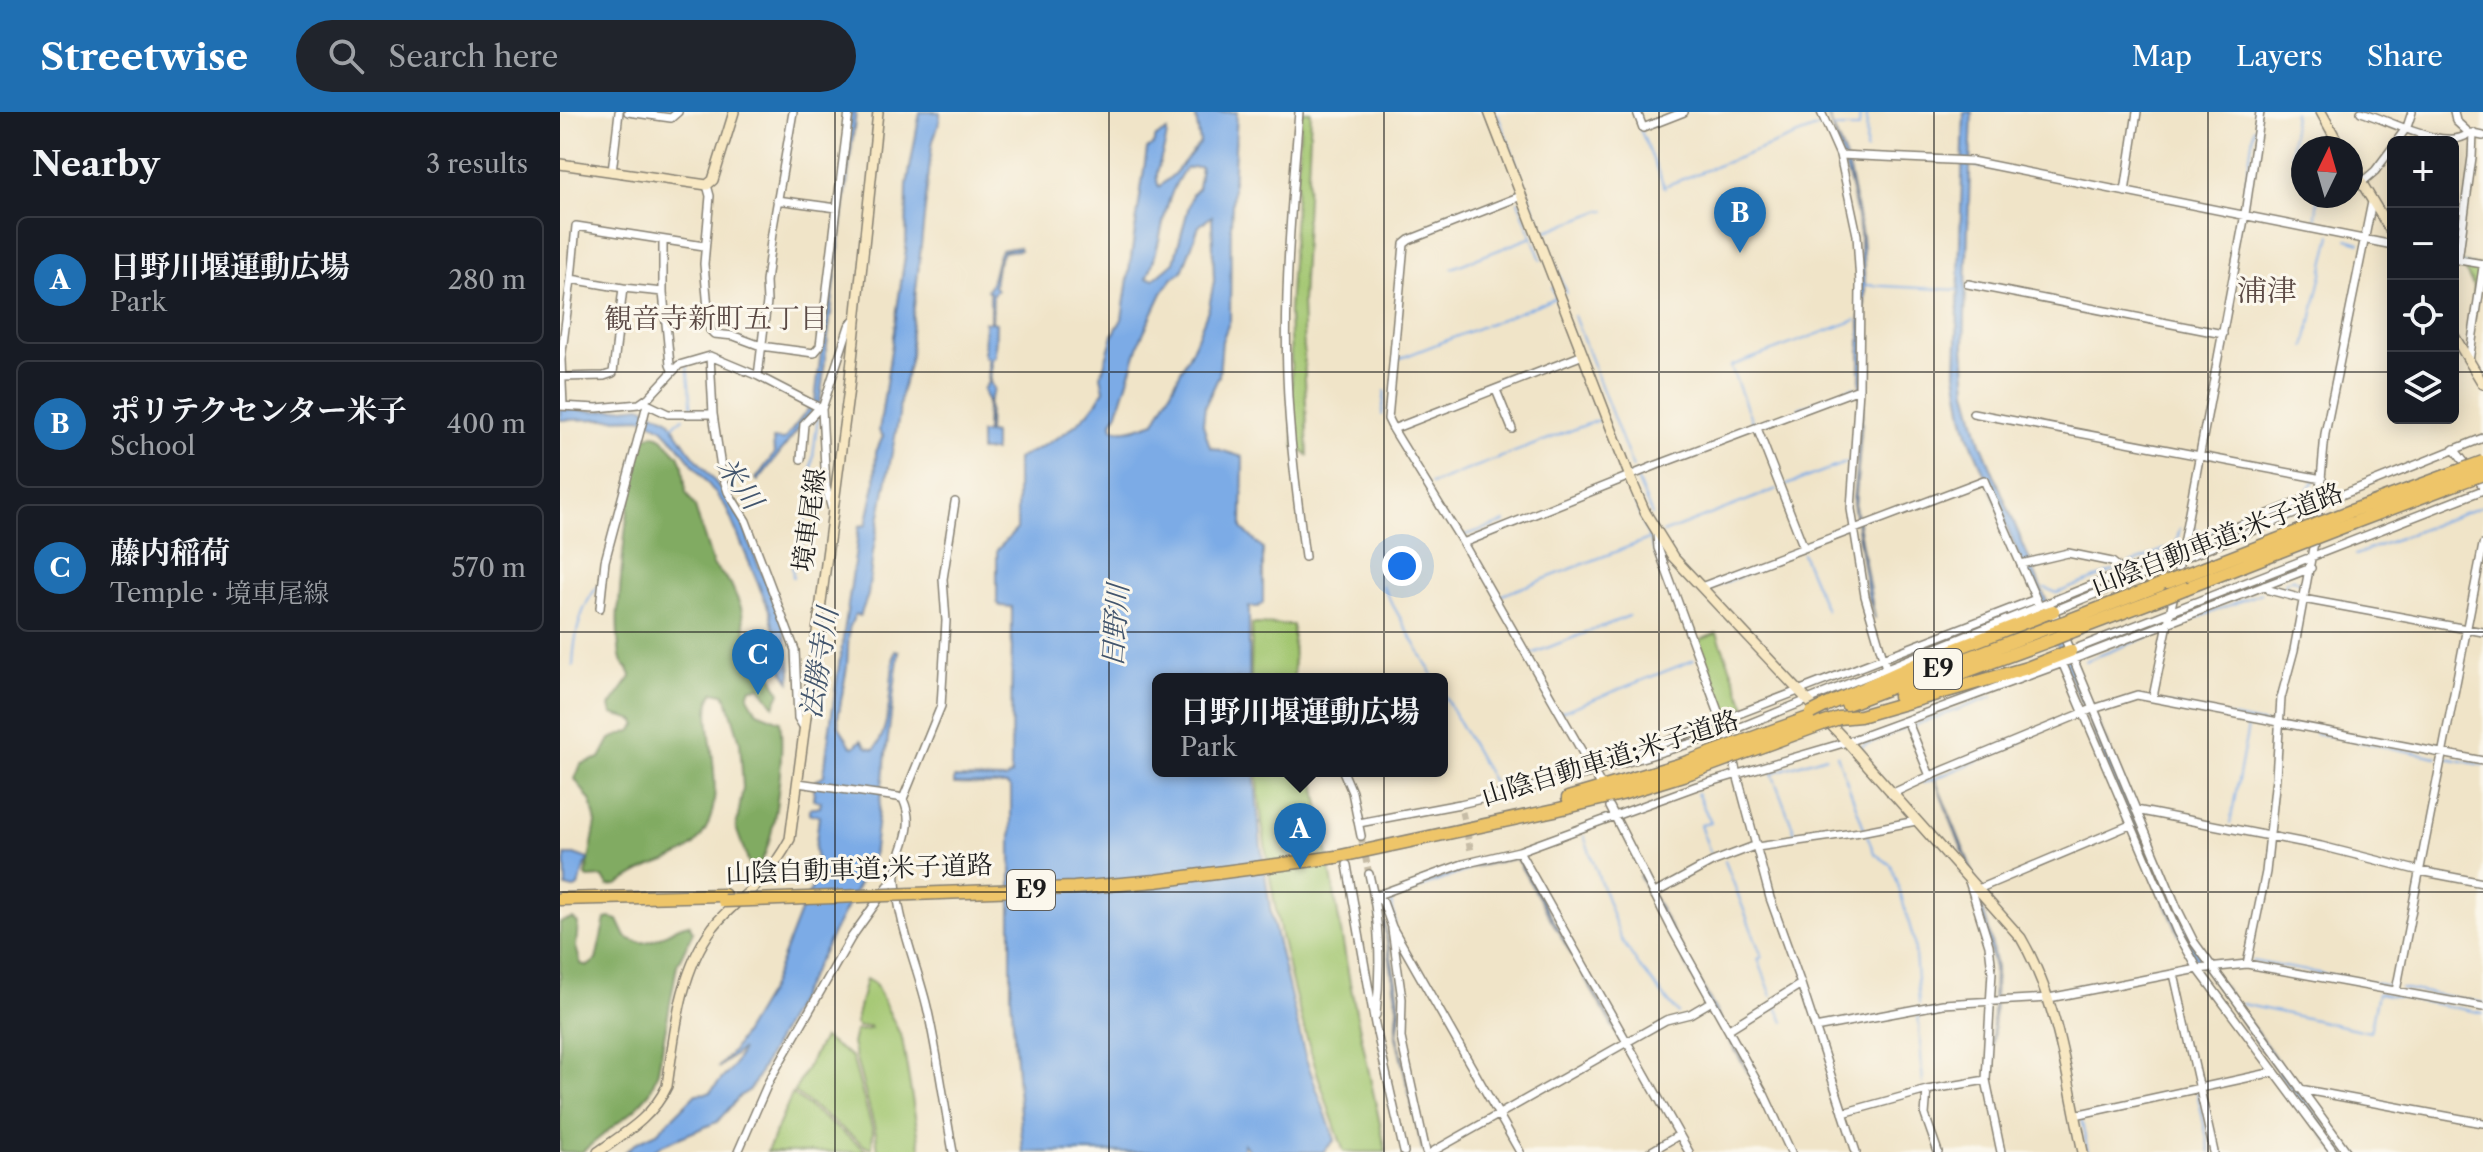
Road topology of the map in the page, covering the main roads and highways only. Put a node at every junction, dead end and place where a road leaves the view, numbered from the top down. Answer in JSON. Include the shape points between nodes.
{"nodes":[{"id":1,"x":2483,"y":462,"type":"edge"},
{"id":2,"x":2483,"y":474,"type":"edge"},
{"id":3,"x":2458,"y":477,"type":"junction"},
{"id":4,"x":2044,"y":605,"type":"road end"},
{"id":5,"x":2072,"y":655,"type":"road end"},
{"id":6,"x":1807,"y":705,"type":"junction"},
{"id":7,"x":1831,"y":711,"type":"junction"},
{"id":8,"x":1763,"y":740,"type":"junction"},
{"id":9,"x":1340,"y":858,"type":"junction"},
{"id":10,"x":724,"y":898,"type":"junction"},
{"id":11,"x":560,"y":902,"type":"edge"}],
"edges":[{"from":1,"to":3,"type":"highway","name":"山陰自動車道;米子道路","number":"E9","bridge":true},
{"from":2,"to":3,"type":"highway","name":"山陰自動車道;米子道路","number":"E9","bridge":true},
{"from":3,"to":7,"type":"highway","name":"山陰自動車道;米子道路","number":"E9","bridge":true,"via":[[2049,634]]},
{"from":4,"to":7,"type":"highway"},
{"from":5,"to":7,"type":"highway","via":[[1860,716]]},
{"from":6,"to":7,"type":"highway","name":"山陰自動車道;米子道路","number":"E9","bridge":true},
{"from":6,"to":8,"type":"highway","name":"山陰自動車道;米子道路","number":"E9"},
{"from":6,"to":8,"type":"highway","name":"山陰自動車道;米子道路","number":"E9"},
{"from":8,"to":9,"type":"highway","name":"山陰自動車道;米子道路","number":"E9","bridge":true,"via":[[1687,768]]},
{"from":9,"to":10,"type":"highway","name":"山陰自動車道;米子道路","number":"E9","bridge":true,"via":[[1073,884]]},
{"from":9,"to":10,"type":"highway","name":"山陰自動車道;米子道路","number":"E9","bridge":true,"via":[[1074,888]]},
{"from":10,"to":11,"type":"highway","name":"山陰自動車道;米子道路","number":"E9"}]}
